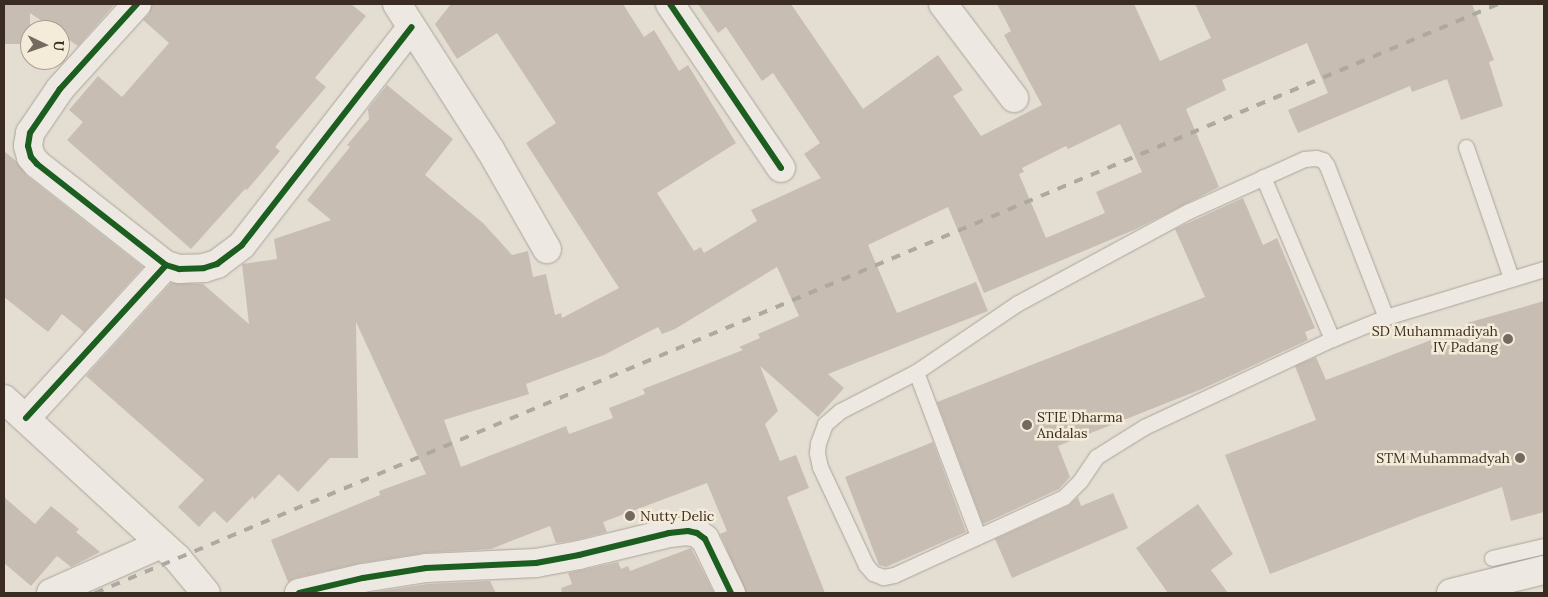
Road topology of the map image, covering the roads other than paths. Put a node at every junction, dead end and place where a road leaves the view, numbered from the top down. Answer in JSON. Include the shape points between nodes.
{"nodes":[{"id":1,"x":137,"y":4,"type":"edge"},
{"id":2,"x":397,"y":4,"type":"edge"},
{"id":3,"x":670,"y":4,"type":"edge"},
{"id":4,"x":943,"y":4,"type":"edge"},
{"id":5,"x":412,"y":27,"type":"junction"},
{"id":6,"x":1014,"y":98,"type":"dead end"},
{"id":7,"x":1466,"y":147,"type":"dead end"},
{"id":8,"x":781,"y":168,"type":"dead end"},
{"id":9,"x":1264,"y":177,"type":"junction"},
{"id":10,"x":547,"y":249,"type":"dead end"},
{"id":11,"x":166,"y":265,"type":"junction"},
{"id":12,"x":1544,"y":269,"type":"edge"},
{"id":13,"x":1511,"y":278,"type":"junction"},
{"id":14,"x":1386,"y":317,"type":"junction"},
{"id":15,"x":1332,"y":339,"type":"junction"},
{"id":16,"x":916,"y":372,"type":"junction"},
{"id":17,"x":4,"y":399,"type":"edge"},
{"id":18,"x":26,"y":418,"type":"junction"},
{"id":19,"x":978,"y":536,"type":"junction"},
{"id":20,"x":161,"y":544,"type":"junction"},
{"id":21,"x":1544,"y":546,"type":"edge"},
{"id":22,"x":1492,"y":558,"type":"dead end"},
{"id":23,"x":1544,"y":570,"type":"edge"},
{"id":24,"x":51,"y":593,"type":"edge"},
{"id":25,"x":206,"y":593,"type":"edge"},
{"id":26,"x":299,"y":593,"type":"edge"},
{"id":27,"x":731,"y":593,"type":"edge"},
{"id":28,"x":1451,"y":593,"type":"edge"}],
"edges":[{"from":1,"to":11,"type":"street","via":[[60,89],[30,133],[28,146],[37,164]]},
{"from":2,"to":5,"type":"street"},
{"from":3,"to":8,"type":"street"},
{"from":4,"to":6,"type":"street"},
{"from":5,"to":10,"type":"street","via":[[491,151]]},
{"from":5,"to":11,"type":"street","via":[[242,245],[216,264],[204,268],[179,269]]},
{"from":7,"to":13,"type":"lane"},
{"from":9,"to":14,"type":"lane","via":[[1310,158],[1323,160]]},
{"from":9,"to":15,"type":"lane"},
{"from":9,"to":16,"type":"lane","via":[[1189,211],[1018,303]]},
{"from":11,"to":18,"type":"street"},
{"from":12,"to":13,"type":"lane"},
{"from":13,"to":14,"type":"lane"},
{"from":14,"to":15,"type":"lane"},
{"from":15,"to":19,"type":"lane","via":[[1144,427],[1096,458],[1064,497]]},
{"from":16,"to":19,"type":"lane"},
{"from":16,"to":19,"type":"lane","via":[[840,411],[826,424],[818,443],[820,467],[866,565],[873,573],[883,577],[894,574]]},
{"from":17,"to":18,"type":"street"},
{"from":18,"to":20,"type":"street"},
{"from":20,"to":24,"type":"street"},
{"from":20,"to":25,"type":"street"},
{"from":21,"to":22,"type":"lane"},
{"from":23,"to":28,"type":"street"},
{"from":26,"to":27,"type":"street","via":[[426,568],[536,563],[688,531],[705,539]]}]}
